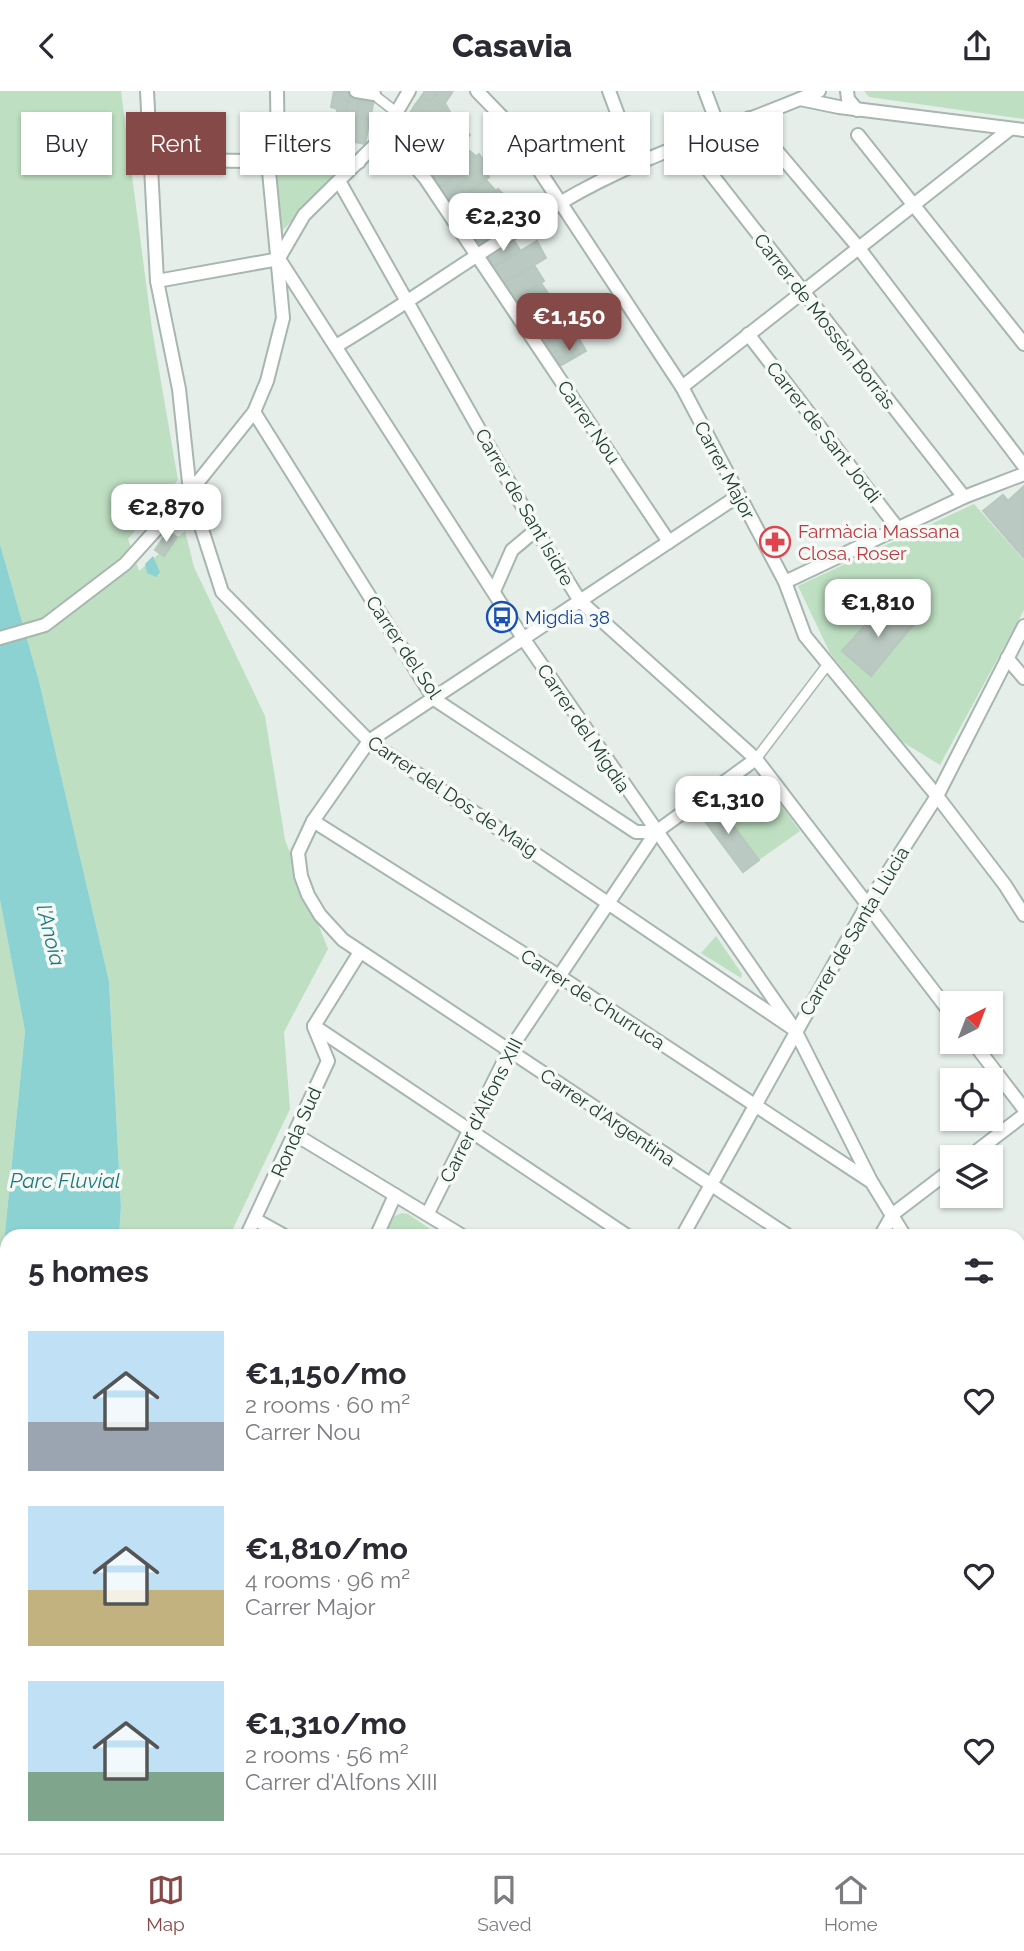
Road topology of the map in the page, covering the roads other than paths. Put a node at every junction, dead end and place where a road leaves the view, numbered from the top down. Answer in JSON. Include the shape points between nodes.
{"nodes":[{"id":1,"x":147,"y":91,"type":"edge"},
{"id":2,"x":278,"y":91,"type":"edge"},
{"id":3,"x":356,"y":91,"type":"edge"},
{"id":4,"x":409,"y":91,"type":"edge"},
{"id":5,"x":477,"y":91,"type":"edge"},
{"id":6,"x":609,"y":91,"type":"edge"},
{"id":7,"x":705,"y":91,"type":"edge"},
{"id":8,"x":818,"y":91,"type":"edge"},
{"id":9,"x":825,"y":91,"type":"edge"},
{"id":10,"x":847,"y":91,"type":"edge"},
{"id":11,"x":376,"y":96,"type":"joint"},
{"id":12,"x":800,"y":99,"type":"junction"},
{"id":13,"x":839,"y":107,"type":"junction"},
{"id":14,"x":857,"y":110,"type":"junction"},
{"id":15,"x":148,"y":112,"type":"edge"},
{"id":16,"x":276,"y":112,"type":"edge"},
{"id":17,"x":396,"y":112,"type":"joint"},
{"id":18,"x":617,"y":112,"type":"edge"},
{"id":19,"x":713,"y":112,"type":"edge"},
{"id":20,"x":765,"y":112,"type":"edge"},
{"id":21,"x":1010,"y":129,"type":"junction"},
{"id":22,"x":1024,"y":130,"type":"edge"},
{"id":23,"x":858,"y":135,"type":"dead end"},
{"id":24,"x":369,"y":152,"type":"edge"},
{"id":25,"x":355,"y":158,"type":"edge"},
{"id":26,"x":363,"y":158,"type":"junction"},
{"id":27,"x":783,"y":158,"type":"edge"},
{"id":28,"x":152,"y":175,"type":"edge"},
{"id":29,"x":274,"y":175,"type":"edge"},
{"id":30,"x":422,"y":175,"type":"edge"},
{"id":31,"x":618,"y":175,"type":"edge"},
{"id":32,"x":711,"y":175,"type":"edge"},
{"id":33,"x":339,"y":181,"type":"junction"},
{"id":34,"x":561,"y":202,"type":"junction"},
{"id":35,"x":913,"y":205,"type":"junction"},
{"id":36,"x":859,"y":247,"type":"junction"},
{"id":37,"x":478,"y":257,"type":"junction"},
{"id":38,"x":279,"y":259,"type":"junction"},
{"id":39,"x":157,"y":281,"type":"junction"},
{"id":40,"x":801,"y":292,"type":"junction"},
{"id":41,"x":409,"y":303,"type":"junction"},
{"id":42,"x":748,"y":334,"type":"junction"},
{"id":43,"x":1024,"y":344,"type":"edge"},
{"id":44,"x":336,"y":346,"type":"junction"},
{"id":45,"x":682,"y":387,"type":"junction"},
{"id":46,"x":254,"y":412,"type":"junction"},
{"id":47,"x":1024,"y":466,"type":"edge"},
{"id":48,"x":1024,"y":474,"type":"edge"},
{"id":49,"x":190,"y":492,"type":"junction"},
{"id":50,"x":738,"y":496,"type":"junction"},
{"id":51,"x":964,"y":497,"type":"junction"},
{"id":52,"x":536,"y":530,"type":"junction"},
{"id":53,"x":899,"y":530,"type":"junction"},
{"id":54,"x":669,"y":542,"type":"junction"},
{"id":55,"x":785,"y":582,"type":"junction"},
{"id":56,"x":494,"y":591,"type":"junction"},
{"id":57,"x":580,"y":601,"type":"junction"},
{"id":58,"x":1024,"y":626,"type":"edge"},
{"id":59,"x":0,"y":638,"type":"edge"},
{"id":60,"x":523,"y":638,"type":"junction"},
{"id":61,"x":1007,"y":657,"type":"junction"},
{"id":62,"x":828,"y":664,"type":"junction"},
{"id":63,"x":1024,"y":678,"type":"edge"},
{"id":64,"x":434,"y":699,"type":"junction"},
{"id":65,"x":369,"y":741,"type":"junction"},
{"id":66,"x":756,"y":759,"type":"junction"},
{"id":67,"x":937,"y":796,"type":"junction"},
{"id":68,"x":313,"y":821,"type":"junction"},
{"id":69,"x":656,"y":832,"type":"junction"},
{"id":70,"x":608,"y":901,"type":"junction"},
{"id":71,"x":867,"y":905,"type":"junction"},
{"id":72,"x":1024,"y":915,"type":"edge"},
{"id":73,"x":360,"y":952,"type":"junction"},
{"id":74,"x":559,"y":976,"type":"junction"},
{"id":75,"x":940,"y":999,"type":"edge"},
{"id":76,"x":314,"y":1027,"type":"junction"},
{"id":77,"x":795,"y":1030,"type":"junction"},
{"id":78,"x":509,"y":1051,"type":"junction"},
{"id":79,"x":982,"y":1054,"type":"edge"},
{"id":80,"x":756,"y":1106,"type":"junction"},
{"id":81,"x":1024,"y":1109,"type":"edge"},
{"id":82,"x":1024,"y":1115,"type":"edge"},
{"id":83,"x":470,"y":1130,"type":"junction"},
{"id":84,"x":296,"y":1135,"type":"junction"},
{"id":85,"x":985,"y":1145,"type":"edge"},
{"id":86,"x":940,"y":1178,"type":"edge"},
{"id":87,"x":871,"y":1181,"type":"junction"},
{"id":88,"x":712,"y":1187,"type":"junction"},
{"id":89,"x":396,"y":1195,"type":"junction"},
{"id":90,"x":428,"y":1213,"type":"junction"},
{"id":91,"x":893,"y":1214,"type":"junction"},
{"id":92,"x":256,"y":1220,"type":"junction"},
{"id":93,"x":251,"y":1229,"type":"edge"},
{"id":94,"x":272,"y":1229,"type":"edge"},
{"id":95,"x":380,"y":1229,"type":"edge"},
{"id":96,"x":452,"y":1229,"type":"edge"},
{"id":97,"x":617,"y":1229,"type":"edge"},
{"id":98,"x":687,"y":1229,"type":"edge"},
{"id":99,"x":778,"y":1229,"type":"edge"},
{"id":100,"x":884,"y":1229,"type":"edge"},
{"id":101,"x":901,"y":1229,"type":"edge"}],
"edges":[{"from":1,"to":15,"type":"street","name":"Carrer del Dos de Maig"},
{"from":2,"to":16,"type":"street"},
{"from":3,"to":11,"type":"street"},
{"from":4,"to":17,"type":"street"},
{"from":5,"to":34,"type":"street","name":"Carrer Major","via":[[508,123]]},
{"from":6,"to":18,"type":"street"},
{"from":7,"to":19,"type":"street"},
{"from":8,"to":12,"type":"street"},
{"from":9,"to":13,"type":"street"},
{"from":10,"to":14,"type":"street"},
{"from":11,"to":17,"type":"street"},
{"from":12,"to":13,"type":"street"},
{"from":12,"to":20,"type":"street"},
{"from":13,"to":14,"type":"street"},
{"from":14,"to":21,"type":"street"},
{"from":21,"to":22,"type":"street"},
{"from":21,"to":35,"type":"street"},
{"from":23,"to":35,"type":"street"},
{"from":24,"to":26,"type":"street"},
{"from":25,"to":26,"type":"street"},
{"from":26,"to":33,"type":"street"},
{"from":27,"to":36,"type":"street"},
{"from":28,"to":39,"type":"street","name":"Carrer del Dos de Maig"},
{"from":29,"to":38,"type":"street"},
{"from":30,"to":37,"type":"street","name":"Carrer Nou"},
{"from":31,"to":34,"type":"street"},
{"from":32,"to":40,"type":"street","name":"Carrer de Mossèn Borràs"},
{"from":33,"to":38,"type":"street","via":[[304,215]]},
{"from":33,"to":41,"type":"street","name":"Carrer de Sant Isidre"},
{"from":34,"to":37,"type":"street"},
{"from":34,"to":45,"type":"street","name":"Carrer Major"},
{"from":35,"to":36,"type":"street"},
{"from":35,"to":43,"type":"street"},
{"from":36,"to":40,"type":"street"},
{"from":36,"to":47,"type":"street"},
{"from":37,"to":41,"type":"street"},
{"from":37,"to":54,"type":"street","name":"Carrer Nou"},
{"from":38,"to":39,"type":"street"},
{"from":38,"to":44,"type":"street","name":"Carrer del Migdia"},
{"from":38,"to":46,"type":"street","via":[[284,318]]},
{"from":39,"to":49,"type":"street","name":"Carrer del Dos de Maig","via":[[179,389]]},
{"from":40,"to":42,"type":"street"},
{"from":40,"to":51,"type":"street","name":"Carrer de Mossèn Borràs"},
{"from":41,"to":44,"type":"street"},
{"from":41,"to":52,"type":"street","name":"Carrer de Sant Isidre"},
{"from":42,"to":45,"type":"street"},
{"from":42,"to":53,"type":"street","name":"Carrer de Sant Jordi"},
{"from":44,"to":56,"type":"street","name":"Carrer del Migdia"},
{"from":45,"to":50,"type":"street","name":"Carrer Major"},
{"from":46,"to":49,"type":"street"},
{"from":46,"to":64,"type":"street","name":"Carrer del Sol"},
{"from":48,"to":51,"type":"street"},
{"from":49,"to":59,"type":"street","via":[[125,564],[42,626]]},
{"from":49,"to":65,"type":"street","name":"Carrer del Dos de Maig","via":[[222,592]]},
{"from":50,"to":54,"type":"street"},
{"from":50,"to":55,"type":"street","name":"Carrer Major"},
{"from":51,"to":53,"type":"street"},
{"from":52,"to":56,"type":"street","via":[[512,550]]},
{"from":52,"to":57,"type":"street","name":"Carrer de Sant Isidre"},
{"from":53,"to":55,"type":"street"},
{"from":54,"to":57,"type":"street"},
{"from":55,"to":62,"type":"street","name":"Carrer Major","via":[[805,636]]},
{"from":56,"to":60,"type":"street","name":"Carrer del Migdia"},
{"from":57,"to":60,"type":"street"},
{"from":57,"to":66,"type":"street","name":"Carrer de Sant Isidre"},
{"from":58,"to":61,"type":"street","name":"Carrer de Santa Llùcia"},
{"from":60,"to":64,"type":"street"},
{"from":60,"to":69,"type":"street","name":"Carrer del Migdia"},
{"from":61,"to":63,"type":"street"},
{"from":61,"to":67,"type":"street","name":"Carrer de Santa Llùcia"},
{"from":62,"to":66,"type":"street"},
{"from":62,"to":67,"type":"street","name":"Carrer Major"},
{"from":64,"to":65,"type":"street"},
{"from":64,"to":69,"type":"street","name":"Carrer del Sol","via":[[636,832]]},
{"from":65,"to":68,"type":"street","name":"Carrer d'Argentina"},
{"from":65,"to":70,"type":"street","name":"Carrer del Dos de Maig"},
{"from":66,"to":69,"type":"street","name":"Carrer d'Alfons XIII"},
{"from":66,"to":71,"type":"street","name":"Carrer de Sant Isidre"},
{"from":67,"to":71,"type":"street","name":"Carrer de Santa Llùcia"},
{"from":67,"to":72,"type":"street","name":"Carrer Major"},
{"from":68,"to":73,"type":"street","name":"Carrer d'Argentina","via":[[298,853],[301,876],[320,915]]},
{"from":68,"to":74,"type":"street","name":"Carrer de Churruca"},
{"from":69,"to":70,"type":"street","name":"Carrer d'Alfons XIII"},
{"from":69,"to":77,"type":"street","name":"Carrer del Migdia"},
{"from":70,"to":74,"type":"street","name":"Carrer d'Alfons XIII"},
{"from":70,"to":77,"type":"street","name":"Carrer del Dos de Maig"},
{"from":71,"to":75,"type":"street","name":"Carrer de Sant Isidre"},
{"from":71,"to":77,"type":"street","name":"Carrer de Santa Llùcia"},
{"from":73,"to":76,"type":"street"},
{"from":73,"to":78,"type":"street","name":"Carrer d'Argentina"},
{"from":74,"to":78,"type":"street","name":"Carrer d'Alfons XIII"},
{"from":74,"to":80,"type":"street","name":"Carrer de Churruca"},
{"from":76,"to":83,"type":"street"},
{"from":76,"to":84,"type":"street","name":"Ronda Sud","via":[[328,1061]]},
{"from":77,"to":80,"type":"street","name":"Carrer de Santa Llùcia"},
{"from":77,"to":87,"type":"street","name":"Carrer del Migdia"},
{"from":78,"to":83,"type":"street","name":"Carrer d'Alfons XIII"},
{"from":78,"to":88,"type":"street","name":"Carrer d'Argentina"},
{"from":79,"to":81,"type":"street"},
{"from":80,"to":87,"type":"street","name":"Carrer de Churruca"},
{"from":80,"to":88,"type":"street","name":"Carrer de Santa Llùcia"},
{"from":82,"to":85,"type":"street"},
{"from":83,"to":90,"type":"street","name":"Carrer d'Alfons XIII"},
{"from":83,"to":97,"type":"street"},
{"from":84,"to":89,"type":"street"},
{"from":84,"to":92,"type":"street","name":"Ronda Sud"},
{"from":86,"to":91,"type":"street"},
{"from":87,"to":91,"type":"street","name":"Carrer del Migdia"},
{"from":88,"to":98,"type":"street","name":"Carrer de Santa Llùcia"},
{"from":88,"to":99,"type":"street","name":"Carrer d'Argentina"},
{"from":89,"to":90,"type":"street"},
{"from":89,"to":95,"type":"street"},
{"from":90,"to":96,"type":"street"},
{"from":91,"to":100,"type":"street"},
{"from":91,"to":101,"type":"street","name":"Carrer del Migdia"},
{"from":92,"to":93,"type":"street","name":"Ronda Sud"},
{"from":92,"to":94,"type":"street"}]}
